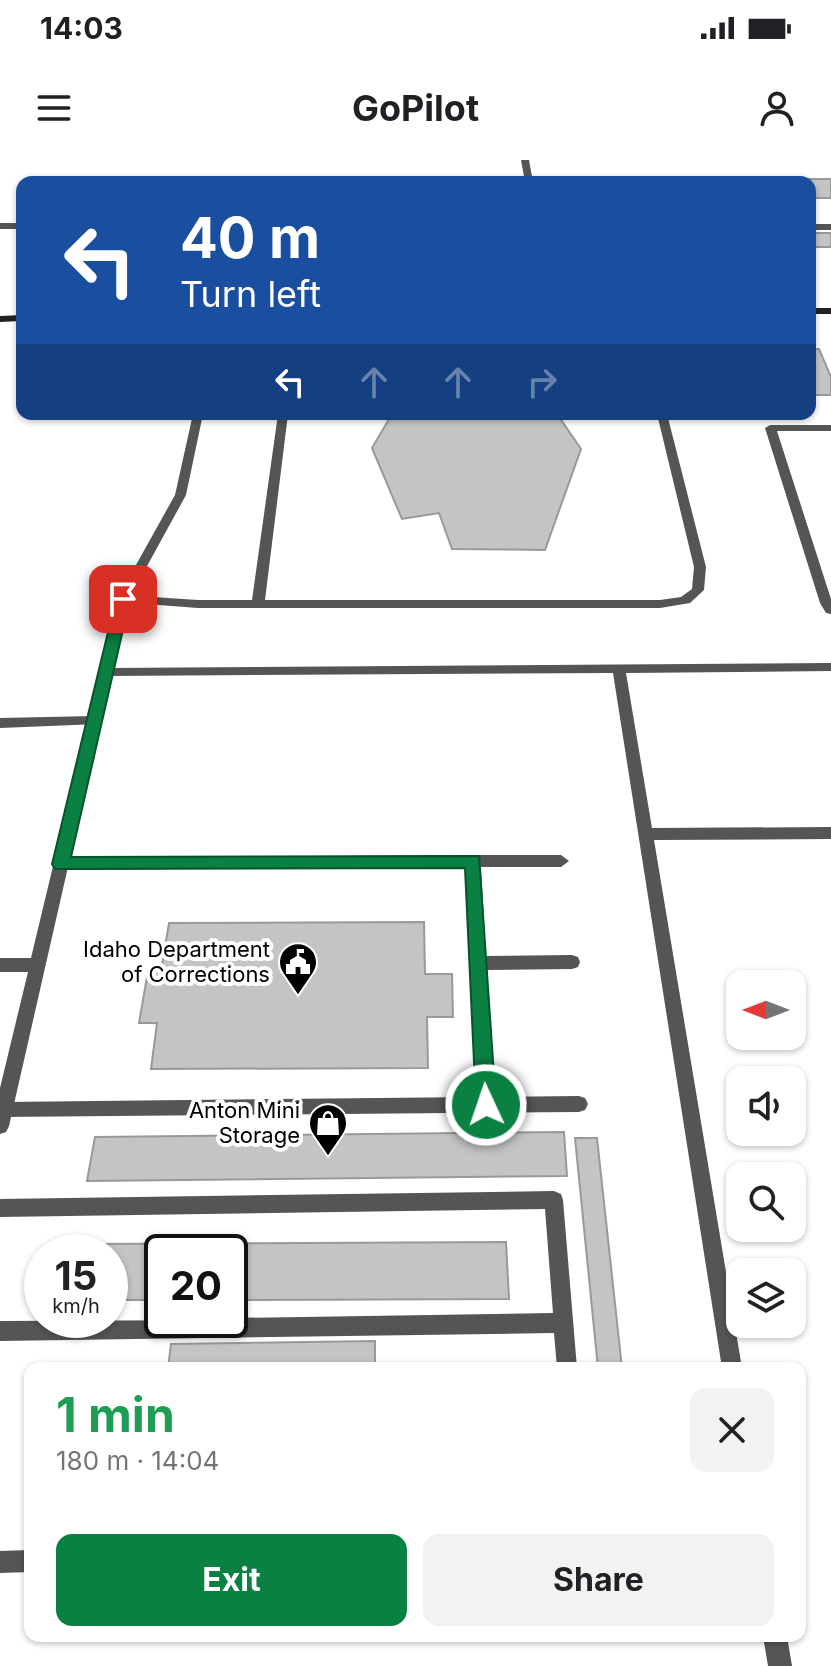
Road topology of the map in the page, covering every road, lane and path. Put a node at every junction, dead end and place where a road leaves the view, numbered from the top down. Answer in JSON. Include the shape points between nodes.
{"nodes":[{"id":1,"x":197,"y":420,"type":"edge"},
{"id":2,"x":282,"y":420,"type":"edge"},
{"id":3,"x":663,"y":420,"type":"edge"},
{"id":4,"x":831,"y":428,"type":"edge"},
{"id":5,"x":123,"y":599,"type":"junction"},
{"id":6,"x":258,"y":604,"type":"junction"},
{"id":7,"x":831,"y":610,"type":"edge"},
{"id":8,"x":831,"y":667,"type":"edge"},
{"id":9,"x":619,"y":669,"type":"junction"},
{"id":10,"x":106,"y":672,"type":"junction"},
{"id":11,"x":94,"y":721,"type":"junction"},
{"id":12,"x":0,"y":724,"type":"edge"},
{"id":13,"x":831,"y":833,"type":"edge"},
{"id":14,"x":645,"y":834,"type":"junction"},
{"id":15,"x":473,"y":861,"type":"junction"},
{"id":16,"x":561,"y":861,"type":"dead end"},
{"id":17,"x":61,"y":864,"type":"junction"},
{"id":18,"x":572,"y":962,"type":"dead end"},
{"id":19,"x":478,"y":963,"type":"junction"},
{"id":20,"x":0,"y":965,"type":"edge"},
{"id":21,"x":38,"y":965,"type":"junction"},
{"id":22,"x":579,"y":1104,"type":"dead end"},
{"id":23,"x":486,"y":1105,"type":"junction"},
{"id":24,"x":2,"y":1118,"type":"edge"},
{"id":25,"x":0,"y":1208,"type":"edge"},
{"id":26,"x":563,"y":1323,"type":"junction"},
{"id":27,"x":0,"y":1331,"type":"edge"},
{"id":28,"x":566,"y":1362,"type":"edge"},
{"id":29,"x":731,"y":1362,"type":"edge"},
{"id":30,"x":24,"y":1561,"type":"edge"},
{"id":31,"x":0,"y":1562,"type":"edge"},
{"id":32,"x":776,"y":1642,"type":"edge"},
{"id":33,"x":780,"y":1666,"type":"edge"}],
"edges":[{"from":1,"to":5,"type":"street","via":[[176,506]]},
{"from":2,"to":6,"type":"street"},
{"from":3,"to":6,"type":"street","via":[[700,567],[698,590],[685,600]]},
{"from":4,"to":7,"type":"street","via":[[770,428]]},
{"from":5,"to":6,"type":"street"},
{"from":5,"to":10,"type":"street"},
{"from":8,"to":9,"type":"street"},
{"from":9,"to":10,"type":"street"},
{"from":9,"to":14,"type":"street"},
{"from":10,"to":11,"type":"street"},
{"from":11,"to":12,"type":"street"},
{"from":11,"to":17,"type":"street"},
{"from":13,"to":14,"type":"street"},
{"from":14,"to":29,"type":"street"},
{"from":15,"to":16,"type":"street"},
{"from":15,"to":17,"type":"street"},
{"from":15,"to":19,"type":"street"},
{"from":17,"to":21,"type":"street"},
{"from":18,"to":19,"type":"street"},
{"from":19,"to":23,"type":"street"},
{"from":20,"to":21,"type":"street"},
{"from":21,"to":24,"type":"street"},
{"from":22,"to":23,"type":"street"},
{"from":23,"to":24,"type":"street","via":[[100,1109]]},
{"from":25,"to":26,"type":"street","via":[[554,1200]]},
{"from":26,"to":27,"type":"street"},
{"from":26,"to":28,"type":"street"},
{"from":30,"to":31,"type":"street"},
{"from":32,"to":33,"type":"street"}]}
